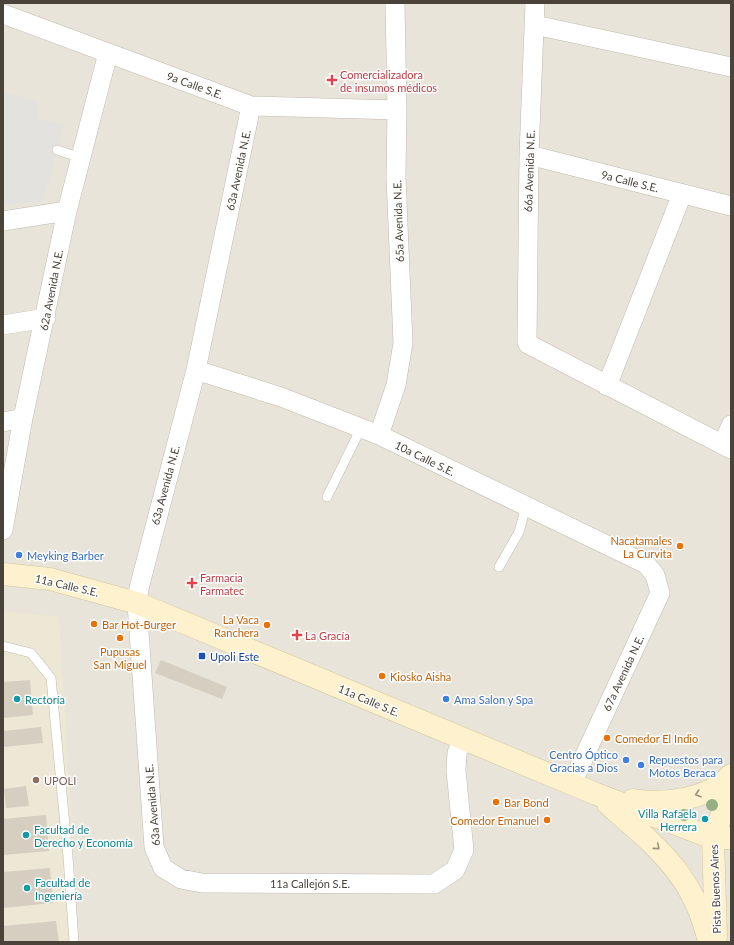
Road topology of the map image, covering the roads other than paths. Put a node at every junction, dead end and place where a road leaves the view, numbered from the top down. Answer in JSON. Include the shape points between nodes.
{"nodes":[{"id":1,"x":395,"y":3,"type":"edge"},
{"id":2,"x":535,"y":3,"type":"edge"},
{"id":3,"x":3,"y":14,"type":"edge"},
{"id":4,"x":535,"y":25,"type":"junction"},
{"id":5,"x":108,"y":53,"type":"junction"},
{"id":6,"x":731,"y":67,"type":"edge"},
{"id":7,"x":251,"y":106,"type":"junction"},
{"id":8,"x":397,"y":110,"type":"junction"},
{"id":9,"x":58,"y":150,"type":"dead end"},
{"id":10,"x":529,"y":155,"type":"junction"},
{"id":11,"x":81,"y":158,"type":"junction"},
{"id":12,"x":682,"y":194,"type":"junction"},
{"id":13,"x":731,"y":206,"type":"edge"},
{"id":14,"x":66,"y":211,"type":"junction"},
{"id":15,"x":3,"y":221,"type":"edge"},
{"id":16,"x":46,"y":318,"type":"junction"},
{"id":17,"x":3,"y":324,"type":"edge"},
{"id":18,"x":196,"y":370,"type":"junction"},
{"id":19,"x":607,"y":386,"type":"junction"},
{"id":20,"x":23,"y":418,"type":"junction"},
{"id":21,"x":3,"y":422,"type":"edge"},
{"id":22,"x":731,"y":425,"type":"edge"},
{"id":23,"x":361,"y":428,"type":"junction"},
{"id":24,"x":379,"y":435,"type":"junction"},
{"id":25,"x":727,"y":447,"type":"edge"},
{"id":26,"x":327,"y":497,"type":"dead end"},
{"id":27,"x":526,"y":506,"type":"junction"},
{"id":28,"x":3,"y":530,"type":"edge"},
{"id":29,"x":646,"y":564,"type":"joint"},
{"id":30,"x":499,"y":567,"type":"dead end"},
{"id":31,"x":3,"y":574,"type":"edge"},
{"id":32,"x":137,"y":604,"type":"junction"},
{"id":33,"x":3,"y":646,"type":"edge"},
{"id":34,"x":463,"y":739,"type":"junction"},
{"id":35,"x":731,"y":775,"type":"edge"},
{"id":36,"x":572,"y":783,"type":"junction"},
{"id":37,"x":731,"y":790,"type":"edge"},
{"id":38,"x":596,"y":794,"type":"junction"},
{"id":39,"x":722,"y":838,"type":"edge"},
{"id":40,"x":163,"y":868,"type":"joint"},
{"id":41,"x":74,"y":942,"type":"edge"},
{"id":42,"x":709,"y":942,"type":"edge"},
{"id":43,"x":716,"y":942,"type":"edge"}],
"edges":[{"from":1,"to":8,"type":"street","name":"65a Avenida N.E."},
{"from":2,"to":4,"type":"street","name":"66a Avenida N.E."},
{"from":3,"to":5,"type":"street","name":"9a Calle S.E."},
{"from":4,"to":6,"type":"street"},
{"from":4,"to":10,"type":"street","name":"66a Avenida N.E."},
{"from":5,"to":7,"type":"street","name":"9a Calle S.E."},
{"from":5,"to":11,"type":"street","name":"62a Avenida N.E."},
{"from":7,"to":8,"type":"street","name":"9a Calle S.E."},
{"from":7,"to":18,"type":"street","name":"63a Avenida N.E."},
{"from":8,"to":24,"type":"street","name":"65a Avenida N.E.","via":[[396,177],[403,343],[396,385]]},
{"from":9,"to":11,"type":"lane"},
{"from":10,"to":12,"type":"street","name":"9a Calle S.E."},
{"from":10,"to":19,"type":"street","name":"66a Avenida N.E.","via":[[526,339],[528,344]]},
{"from":11,"to":14,"type":"street","name":"62a Avenida N.E."},
{"from":12,"to":13,"type":"street","name":"9a Calle S.E."},
{"from":12,"to":19,"type":"street"},
{"from":14,"to":15,"type":"street"},
{"from":14,"to":16,"type":"street","name":"62a Avenida N.E."},
{"from":16,"to":17,"type":"street"},
{"from":16,"to":20,"type":"street","name":"62a Avenida N.E."},
{"from":18,"to":23,"type":"street","name":"10a Calle S.E.","via":[[281,397]]},
{"from":18,"to":32,"type":"street","name":"63a Avenida N.E."},
{"from":19,"to":25,"type":"street"},
{"from":20,"to":21,"type":"street"},
{"from":20,"to":28,"type":"street","name":"62a Avenida N.E."},
{"from":22,"to":25,"type":"street"},
{"from":23,"to":24,"type":"street","name":"10a Calle S.E."},
{"from":23,"to":26,"type":"lane"},
{"from":24,"to":27,"type":"street","name":"10a Calle S.E."},
{"from":27,"to":29,"type":"street","name":"10a Calle S.E."},
{"from":27,"to":30,"type":"lane","via":[[519,532]]},
{"from":29,"to":36,"type":"street","name":"67a Avenida N.E.","via":[[655,575],[660,592]]},
{"from":31,"to":32,"type":"street","name":"11a Calle S.E.","via":[[50,579]]},
{"from":32,"to":34,"type":"street","name":"11a Calle S.E."},
{"from":32,"to":40,"type":"street","name":"63a Avenida N.E.","via":[[154,847]]},
{"from":33,"to":41,"type":"lane","via":[[31,653],[51,678]]},
{"from":34,"to":36,"type":"street","name":"11a Calle S.E."},
{"from":34,"to":40,"type":"street","name":"11a Callejón S.E.","via":[[457,753],[456,771],[464,850],[455,870],[434,884],[210,883],[181,879]]},
{"from":35,"to":38,"type":"street","one_way":true,"via":[[720,785],[699,794],[665,803]]},
{"from":36,"to":38,"type":"street","name":"11a Calle S.E."},
{"from":37,"to":39,"type":"street","name":"Pista Buenos Aires"},
{"from":38,"to":39,"type":"street","name":"11a Calle S.E."},
{"from":38,"to":42,"type":"street","one_way":true,"via":[[662,852],[679,873],[704,920]]},
{"from":39,"to":43,"type":"street","name":"Pista Buenos Aires"}]}
